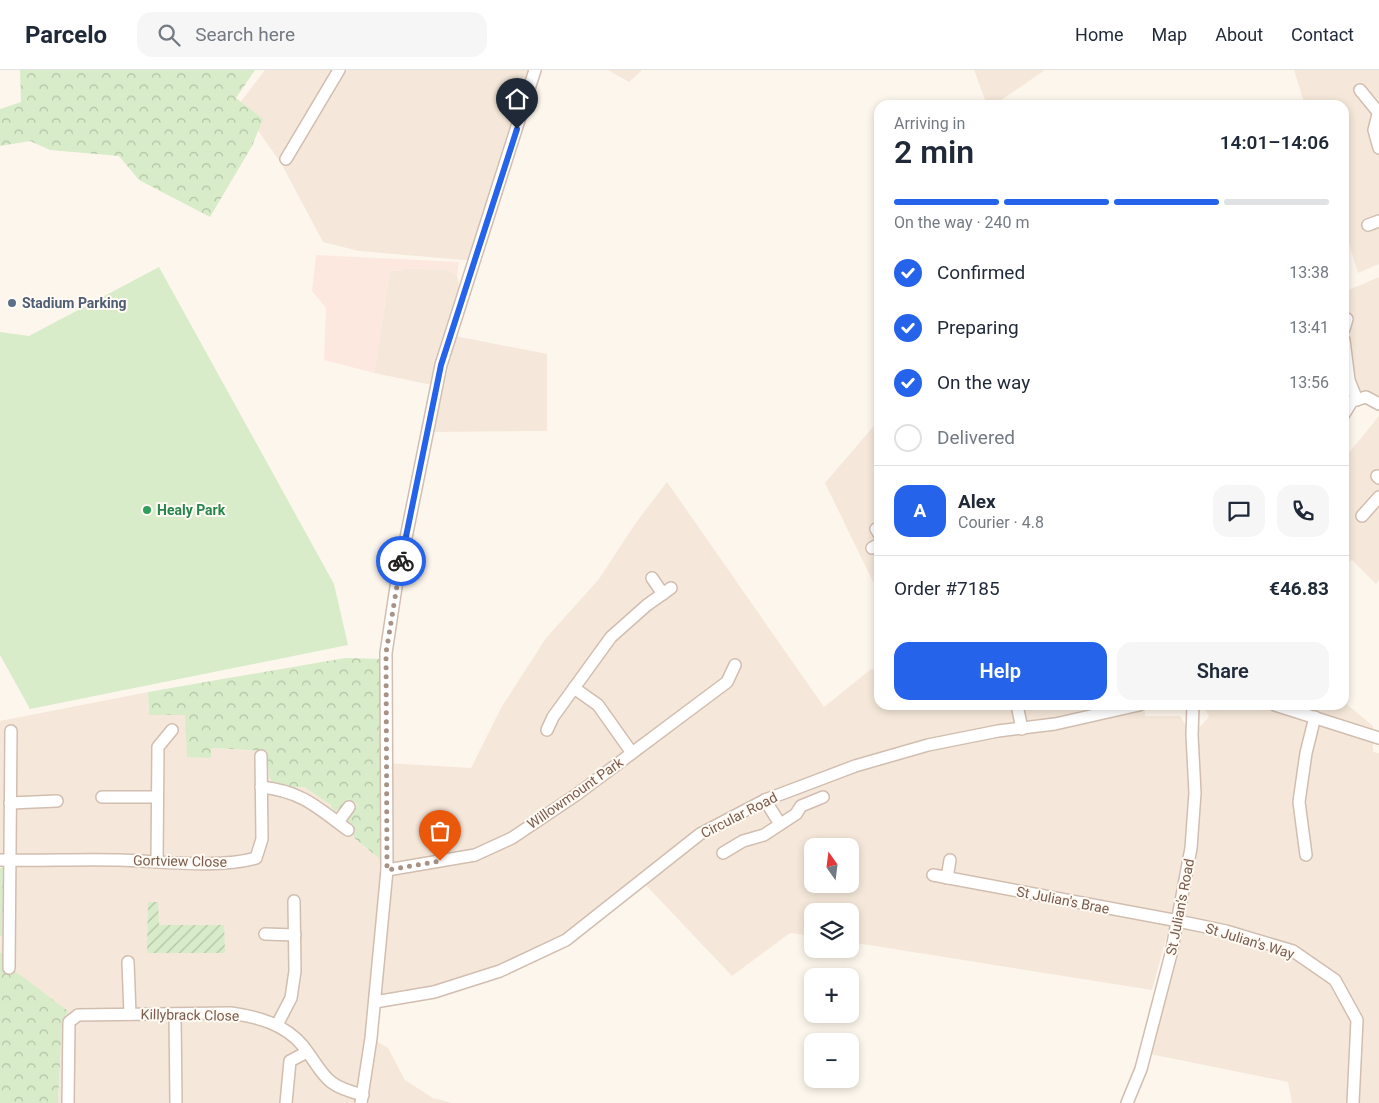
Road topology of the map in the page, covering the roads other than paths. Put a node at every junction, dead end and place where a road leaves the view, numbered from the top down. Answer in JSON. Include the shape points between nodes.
{"nodes":[{"id":1,"x":339,"y":70,"type":"edge"},
{"id":2,"x":535,"y":70,"type":"edge"},
{"id":3,"x":1360,"y":90,"type":"dead end"},
{"id":4,"x":1378,"y":111,"type":"edge"},
{"id":5,"x":1379,"y":148,"type":"edge"},
{"id":6,"x":286,"y":159,"type":"dead end"},
{"id":7,"x":1349,"y":373,"type":"edge"},
{"id":8,"x":1357,"y":400,"type":"junction"},
{"id":9,"x":1379,"y":404,"type":"edge"},
{"id":10,"x":1349,"y":406,"type":"edge"},
{"id":11,"x":1379,"y":497,"type":"edge"},
{"id":12,"x":1362,"y":516,"type":"dead end"},
{"id":13,"x":652,"y":578,"type":"dead end"},
{"id":14,"x":735,"y":665,"type":"dead end"},
{"id":15,"x":574,"y":688,"type":"junction"},
{"id":16,"x":1018,"y":710,"type":"edge"},
{"id":17,"x":1117,"y":710,"type":"edge"},
{"id":18,"x":1194,"y":710,"type":"edge"},
{"id":19,"x":1293,"y":710,"type":"edge"},
{"id":20,"x":1315,"y":716,"type":"junction"},
{"id":21,"x":1022,"y":728,"type":"junction"},
{"id":22,"x":172,"y":730,"type":"dead end"},
{"id":23,"x":547,"y":730,"type":"dead end"},
{"id":24,"x":11,"y":731,"type":"dead end"},
{"id":25,"x":1379,"y":738,"type":"edge"},
{"id":26,"x":632,"y":752,"type":"junction"},
{"id":27,"x":261,"y":756,"type":"dead end"},
{"id":28,"x":261,"y":787,"type":"junction"},
{"id":29,"x":102,"y":797,"type":"dead end"},
{"id":30,"x":157,"y":797,"type":"junction"},
{"id":31,"x":823,"y":797,"type":"dead end"},
{"id":32,"x":766,"y":800,"type":"junction"},
{"id":33,"x":57,"y":801,"type":"dead end"},
{"id":34,"x":10,"y":803,"type":"junction"},
{"id":35,"x":348,"y":807,"type":"dead end"},
{"id":36,"x":338,"y":822,"type":"junction"},
{"id":37,"x":780,"y":824,"type":"junction"},
{"id":38,"x":348,"y":830,"type":"dead end"},
{"id":39,"x":723,"y":853,"type":"dead end"},
{"id":40,"x":1306,"y":855,"type":"dead end"},
{"id":41,"x":950,"y":860,"type":"dead end"},
{"id":42,"x":5,"y":861,"type":"edge"},
{"id":43,"x":157,"y":861,"type":"junction"},
{"id":44,"x":387,"y":870,"type":"junction"},
{"id":45,"x":933,"y":875,"type":"dead end"},
{"id":46,"x":947,"y":878,"type":"junction"},
{"id":47,"x":294,"y":900,"type":"dead end"},
{"id":48,"x":1179,"y":921,"type":"junction"},
{"id":49,"x":265,"y":934,"type":"dead end"},
{"id":50,"x":295,"y":935,"type":"junction"},
{"id":51,"x":4,"y":946,"type":"edge"},
{"id":52,"x":128,"y":962,"type":"dead end"},
{"id":53,"x":8,"y":968,"type":"dead end"},
{"id":54,"x":375,"y":1002,"type":"junction"},
{"id":55,"x":130,"y":1014,"type":"junction"},
{"id":56,"x":175,"y":1014,"type":"junction"},
{"id":57,"x":277,"y":1025,"type":"junction"},
{"id":58,"x":307,"y":1052,"type":"junction"},
{"id":59,"x":362,"y":1099,"type":"edge"},
{"id":60,"x":68,"y":1103,"type":"edge"},
{"id":61,"x":176,"y":1103,"type":"edge"},
{"id":62,"x":286,"y":1103,"type":"edge"},
{"id":63,"x":1127,"y":1103,"type":"edge"},
{"id":64,"x":1353,"y":1103,"type":"edge"}],
"edges":[{"from":1,"to":6,"type":"street"},
{"from":2,"to":44,"type":"street","via":[[441,365],[396,588],[386,653]]},
{"from":3,"to":4,"type":"street"},
{"from":4,"to":5,"type":"street","via":[[1374,130]]},
{"from":7,"to":8,"type":"street"},
{"from":8,"to":9,"type":"street","via":[[1366,397]]},
{"from":8,"to":10,"type":"street"},
{"from":11,"to":12,"type":"street"},
{"from":13,"to":15,"type":"street","via":[[667,591],[611,637]]},
{"from":14,"to":26,"type":"street","name":"Willowmount Park","via":[[727,682]]},
{"from":15,"to":23,"type":"street"},
{"from":15,"to":26,"type":"street","via":[[598,705]]},
{"from":16,"to":21,"type":"street"},
{"from":17,"to":21,"type":"street","name":"Circular Road"},
{"from":18,"to":48,"type":"street","name":"St Julian's Road","via":[[1195,793],[1191,848]]},
{"from":19,"to":20,"type":"street"},
{"from":20,"to":25,"type":"street"},
{"from":20,"to":40,"type":"street","via":[[1299,802]]},
{"from":21,"to":32,"type":"street","name":"Circular Road","via":[[928,745],[855,766]]},
{"from":22,"to":30,"type":"street","via":[[158,747]]},
{"from":24,"to":34,"type":"street"},
{"from":26,"to":44,"type":"street","name":"Willowmount Park","via":[[512,838],[476,855]]},
{"from":27,"to":28,"type":"street","name":"Gortview Close"},
{"from":28,"to":36,"type":"street","via":[[304,797]]},
{"from":28,"to":43,"type":"street","name":"Gortview Close","via":[[262,839],[256,858],[243,862]]},
{"from":29,"to":30,"type":"street"},
{"from":30,"to":43,"type":"street"},
{"from":31,"to":37,"type":"street","via":[[801,806],[796,814]]},
{"from":32,"to":37,"type":"street"},
{"from":32,"to":54,"type":"street","name":"Circular Road","via":[[700,834],[566,940],[500,971],[434,992]]},
{"from":33,"to":34,"type":"street"},
{"from":34,"to":42,"type":"street"},
{"from":35,"to":36,"type":"street"},
{"from":36,"to":38,"type":"street"},
{"from":37,"to":39,"type":"street","via":[[764,835],[743,841]]},
{"from":41,"to":46,"type":"street"},
{"from":42,"to":43,"type":"street","name":"Gortview Close"},
{"from":42,"to":51,"type":"street"},
{"from":44,"to":54,"type":"street"},
{"from":45,"to":46,"type":"street","name":"St Julian's Brae"},
{"from":46,"to":48,"type":"street","name":"St Julian's Brae"},
{"from":47,"to":50,"type":"street"},
{"from":48,"to":63,"type":"street","name":"St Julian's Road","via":[[1141,1069]]},
{"from":48,"to":64,"type":"street","name":"St Julian's Way","via":[[1294,951],[1335,980],[1357,1020]]},
{"from":49,"to":50,"type":"street"},
{"from":50,"to":57,"type":"street","via":[[291,998]]},
{"from":51,"to":53,"type":"street"},
{"from":52,"to":55,"type":"street"},
{"from":54,"to":59,"type":"street"},
{"from":55,"to":56,"type":"street","name":"Killybrack Close"},
{"from":55,"to":60,"type":"street","name":"Killybrack Close","via":[[78,1015],[69,1022]]},
{"from":56,"to":57,"type":"street","name":"Killybrack Close","via":[[231,1013],[255,1016]]},
{"from":56,"to":61,"type":"street"},
{"from":57,"to":58,"type":"street","name":"Killybrack Close"},
{"from":58,"to":59,"type":"street","name":"Killybrack Close","via":[[322,1076]]},
{"from":58,"to":62,"type":"street","via":[[290,1061]]}]}
